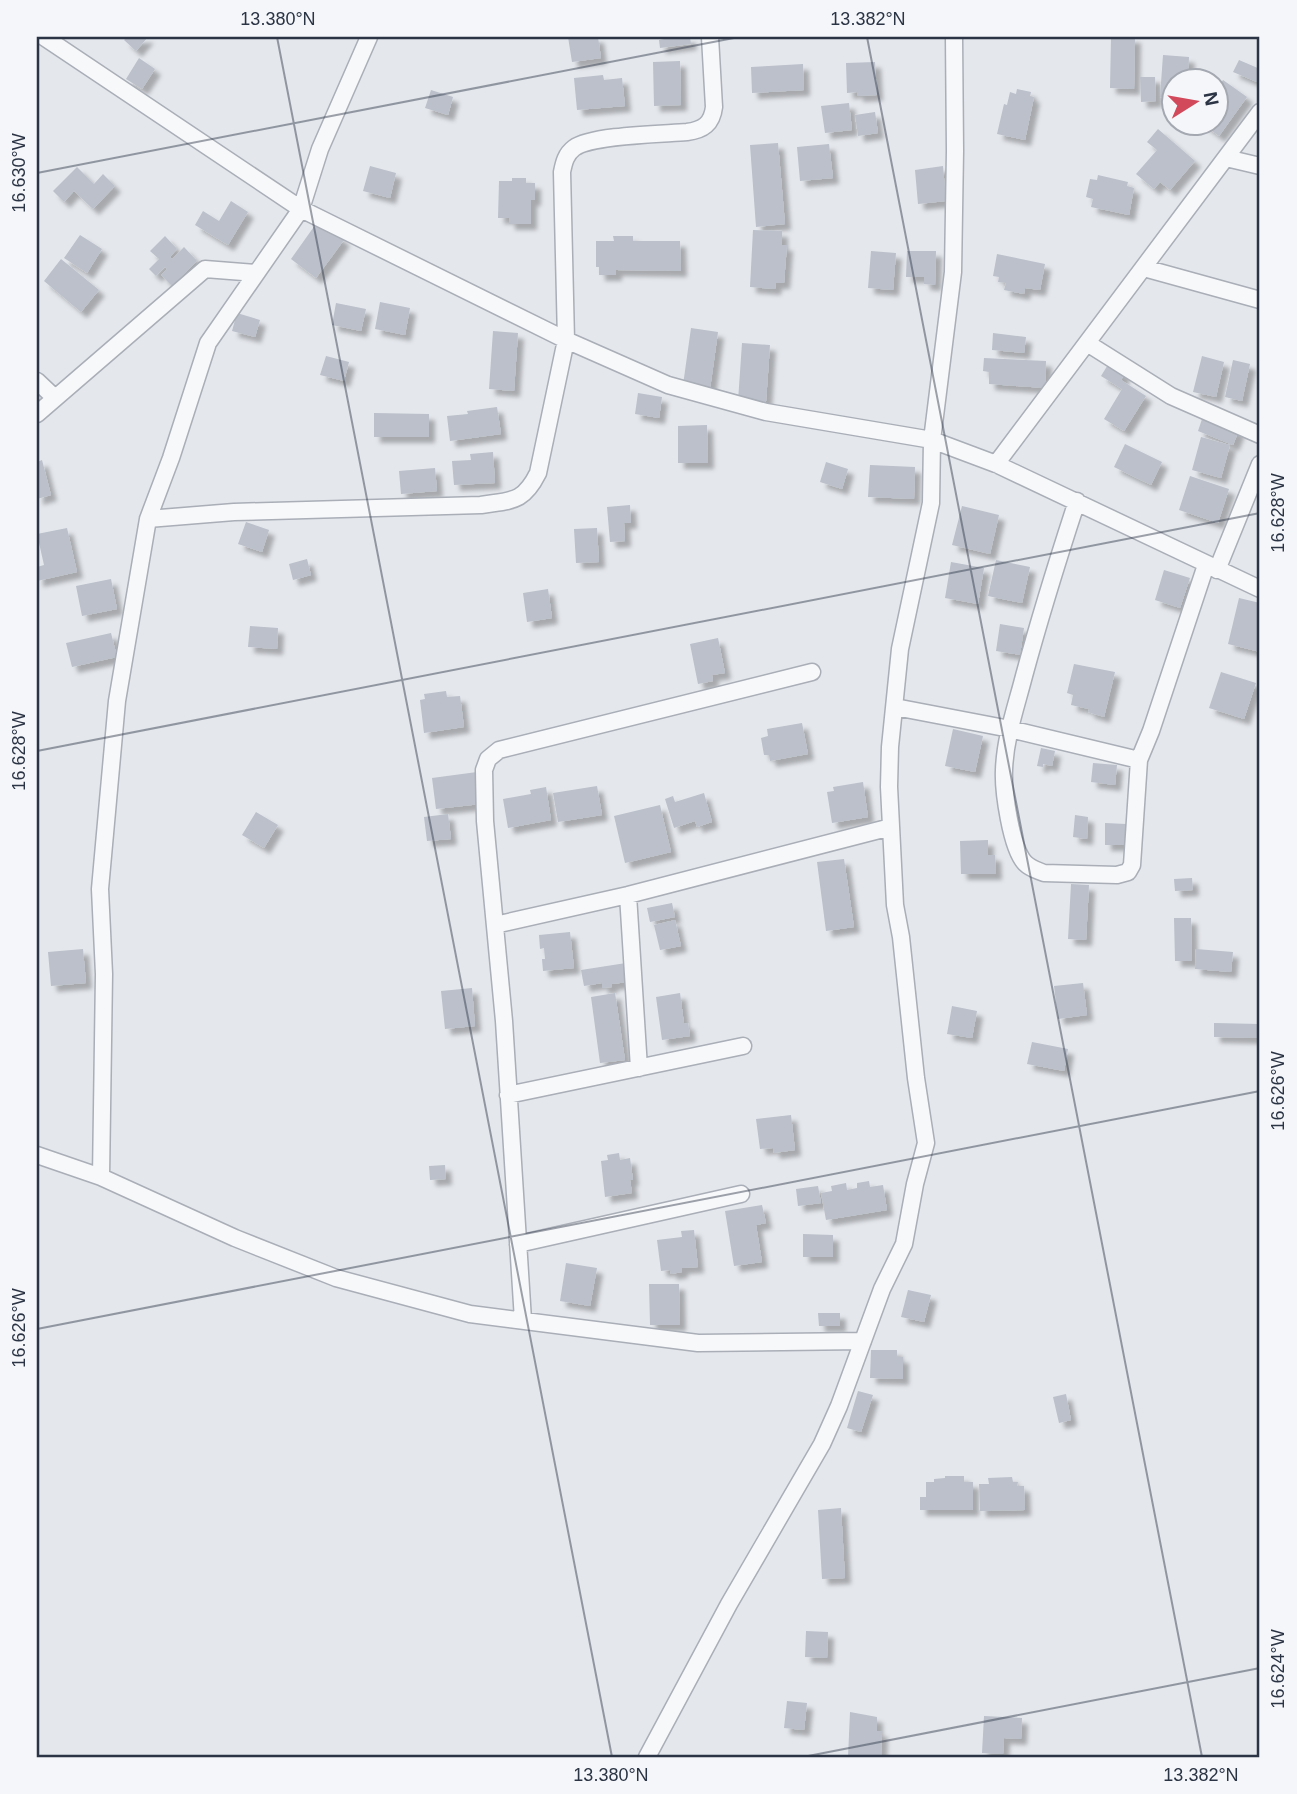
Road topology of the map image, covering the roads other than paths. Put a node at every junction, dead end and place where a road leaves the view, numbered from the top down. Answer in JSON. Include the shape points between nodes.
{"nodes":[{"id":1,"x":44,"y":37,"type":"edge"},
{"id":2,"x":369,"y":37,"type":"edge"},
{"id":3,"x":710,"y":37,"type":"edge"},
{"id":4,"x":954,"y":37,"type":"edge"},
{"id":5,"x":1260,"y":112,"type":"edge"},
{"id":6,"x":1226,"y":158,"type":"junction"},
{"id":7,"x":1260,"y":166,"type":"edge"},
{"id":8,"x":301,"y":209,"type":"junction"},
{"id":9,"x":1144,"y":268,"type":"junction"},
{"id":10,"x":256,"y":273,"type":"junction"},
{"id":11,"x":1260,"y":300,"type":"edge"},
{"id":12,"x":566,"y":340,"type":"junction"},
{"id":13,"x":1087,"y":343,"type":"junction"},
{"id":14,"x":37,"y":381,"type":"edge"},
{"id":15,"x":55,"y":398,"type":"junction"},
{"id":16,"x":37,"y":414,"type":"edge"},
{"id":17,"x":1260,"y":435,"type":"edge"},
{"id":18,"x":932,"y":440,"type":"junction"},
{"id":19,"x":996,"y":464,"type":"junction"},
{"id":20,"x":1260,"y":464,"type":"edge"},
{"id":21,"x":1077,"y":501,"type":"junction"},
{"id":22,"x":148,"y":519,"type":"junction"},
{"id":23,"x":1212,"y":567,"type":"junction"},
{"id":24,"x":1260,"y":589,"type":"edge"},
{"id":25,"x":812,"y":672,"type":"dead end"},
{"id":26,"x":895,"y":707,"type":"junction"},
{"id":27,"x":1010,"y":729,"type":"junction"},
{"id":28,"x":1139,"y":760,"type":"junction"},
{"id":29,"x":891,"y":827,"type":"junction"},
{"id":30,"x":628,"y":895,"type":"junction"},
{"id":31,"x":495,"y":925,"type":"junction"},
{"id":32,"x":743,"y":1046,"type":"dead end"},
{"id":33,"x":639,"y":1068,"type":"junction"},
{"id":34,"x":508,"y":1095,"type":"junction"},
{"id":35,"x":37,"y":1155,"type":"edge"},
{"id":36,"x":102,"y":1177,"type":"junction"},
{"id":37,"x":741,"y":1194,"type":"dead end"},
{"id":38,"x":518,"y":1244,"type":"junction"},
{"id":39,"x":523,"y":1321,"type":"junction"},
{"id":40,"x":863,"y":1341,"type":"junction"},
{"id":41,"x":647,"y":1757,"type":"edge"}],
"edges":[{"from":1,"to":8,"type":"street"},
{"from":2,"to":8,"type":"street","via":[[320,149]]},
{"from":3,"to":12,"type":"street","via":[[714,107],[707,125],[687,132],[591,141],[565,158]]},
{"from":4,"to":18,"type":"street","via":[[953,272]]},
{"from":5,"to":6,"type":"street"},
{"from":6,"to":7,"type":"street"},
{"from":6,"to":9,"type":"street"},
{"from":8,"to":10,"type":"street"},
{"from":8,"to":12,"type":"street"},
{"from":9,"to":11,"type":"street"},
{"from":9,"to":13,"type":"street"},
{"from":10,"to":15,"type":"street","via":[[205,269]]},
{"from":10,"to":22,"type":"street","via":[[208,343]]},
{"from":12,"to":18,"type":"street","via":[[668,385],[753,409]]},
{"from":12,"to":22,"type":"street","via":[[538,473],[523,496],[481,505]]},
{"from":13,"to":17,"type":"street","via":[[1171,396]]},
{"from":13,"to":19,"type":"street"},
{"from":14,"to":15,"type":"street"},
{"from":15,"to":16,"type":"street"},
{"from":18,"to":19,"type":"street"},
{"from":18,"to":26,"type":"street","via":[[930,503],[900,649]]},
{"from":19,"to":21,"type":"street"},
{"from":20,"to":23,"type":"street"},
{"from":21,"to":23,"type":"street"},
{"from":21,"to":27,"type":"street"},
{"from":22,"to":36,"type":"street","via":[[117,701],[100,889]]},
{"from":23,"to":24,"type":"street"},
{"from":23,"to":28,"type":"street"},
{"from":25,"to":31,"type":"street","via":[[499,750],[484,770]]},
{"from":26,"to":27,"type":"street"},
{"from":26,"to":29,"type":"street","via":[[890,747]]},
{"from":27,"to":28,"type":"street"},
{"from":27,"to":28,"type":"street","via":[[1004,770],[1006,807],[1023,861],[1044,873],[1128,872]]},
{"from":29,"to":30,"type":"street"},
{"from":29,"to":40,"type":"street","via":[[894,905],[926,1143],[904,1244]]},
{"from":30,"to":31,"type":"street"},
{"from":30,"to":33,"type":"street"},
{"from":31,"to":34,"type":"street"},
{"from":32,"to":33,"type":"street"},
{"from":33,"to":34,"type":"street"},
{"from":34,"to":38,"type":"street"},
{"from":35,"to":36,"type":"street"},
{"from":36,"to":39,"type":"street","via":[[336,1278],[470,1314]]},
{"from":37,"to":38,"type":"street"},
{"from":38,"to":39,"type":"street"},
{"from":39,"to":40,"type":"street","via":[[698,1343]]},
{"from":40,"to":41,"type":"street","via":[[822,1444]]}]}
